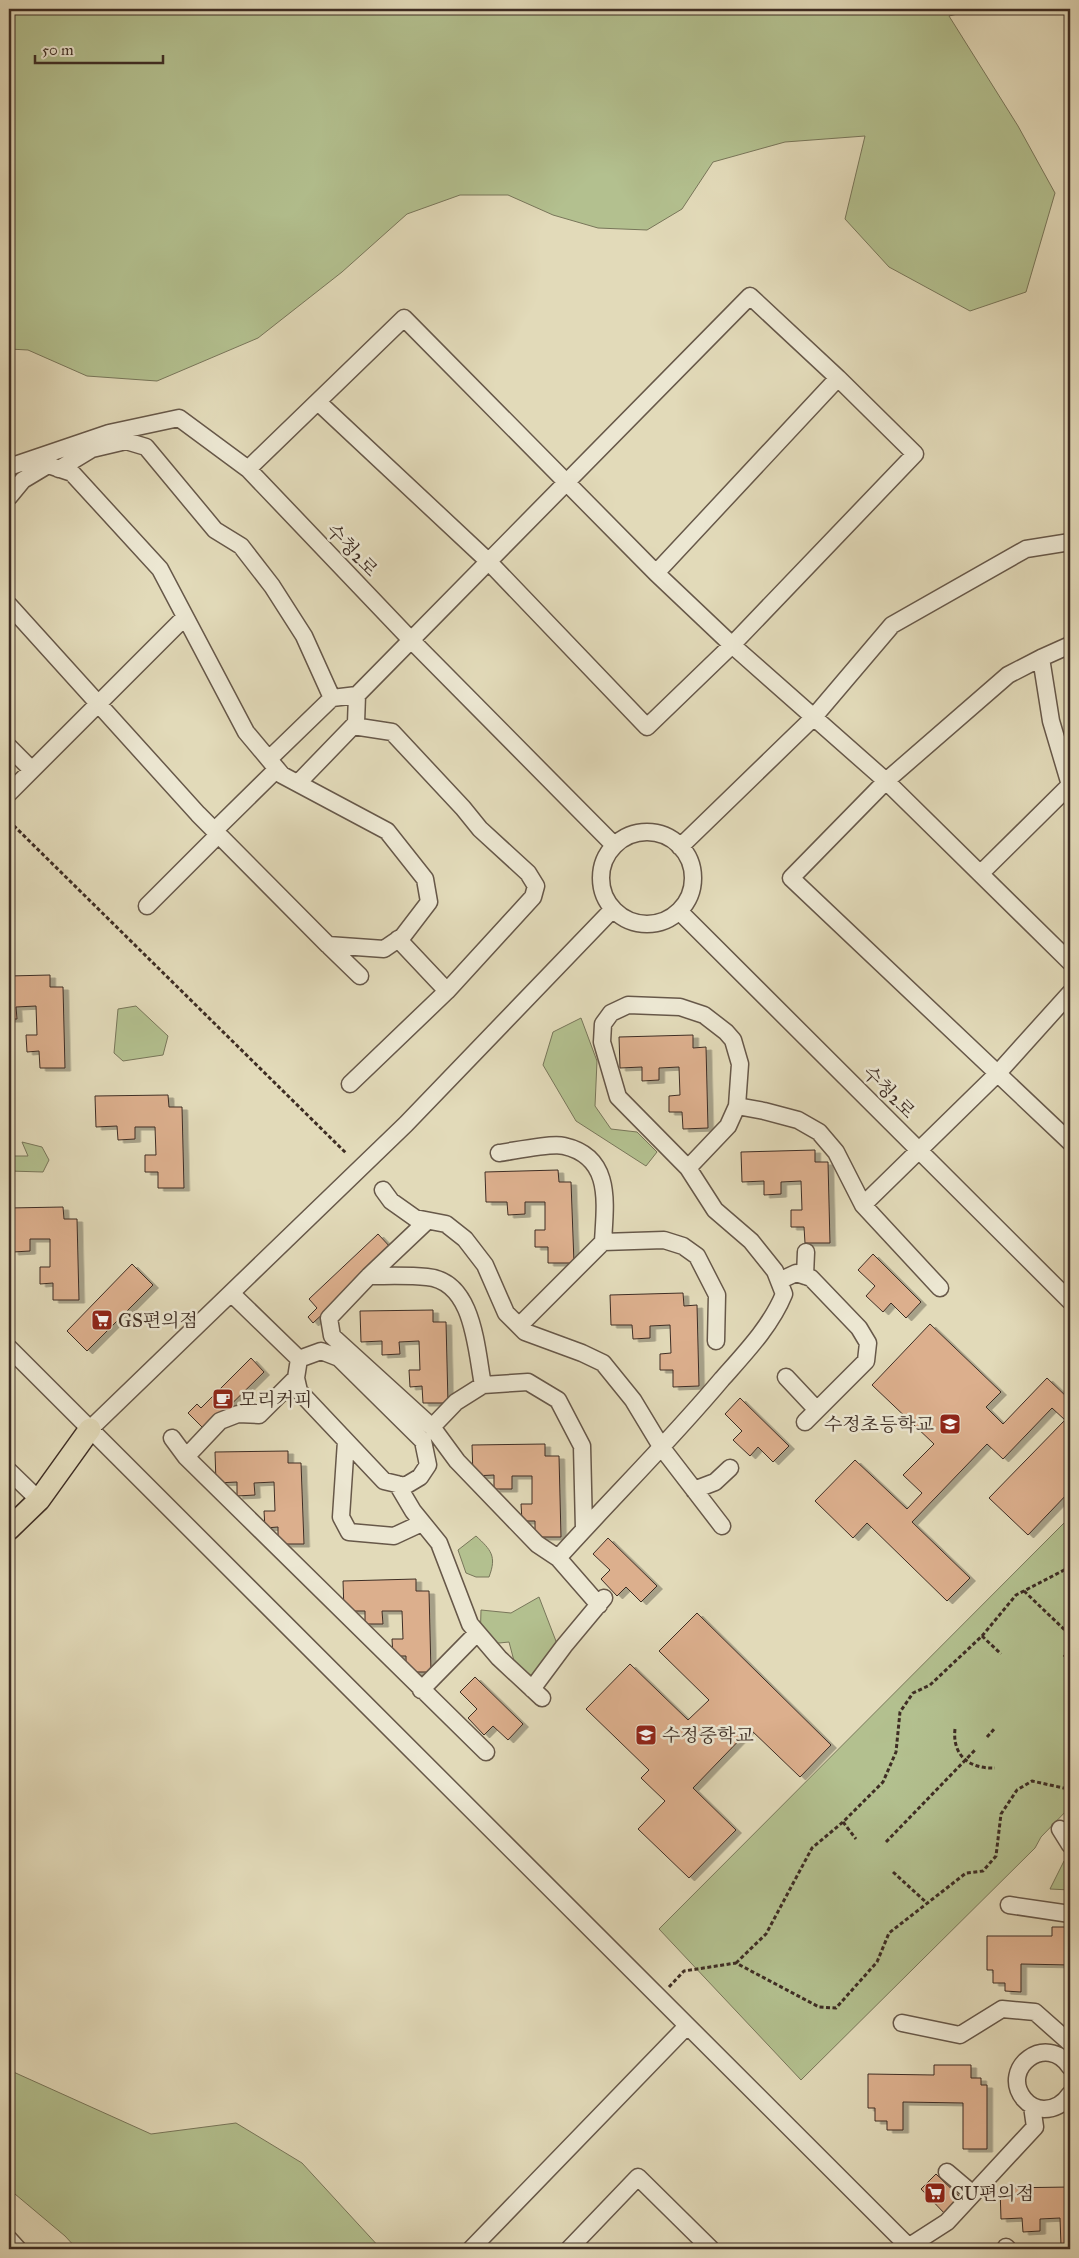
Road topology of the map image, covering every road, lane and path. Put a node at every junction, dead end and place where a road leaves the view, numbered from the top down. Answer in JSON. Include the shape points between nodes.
{"nodes":[{"id":1,"x":838,"y":378,"type":"junction"},
{"id":2,"x":318,"y":402,"type":"junction"},
{"id":3,"x":9,"y":467,"type":"edge"},
{"id":4,"x":59,"y":469,"type":"junction"},
{"id":5,"x":248,"y":469,"type":"junction"},
{"id":6,"x":567,"y":483,"type":"junction"},
{"id":7,"x":9,"y":497,"type":"edge"},
{"id":8,"x":1070,"y":542,"type":"edge"},
{"id":9,"x":488,"y":561,"type":"junction"},
{"id":10,"x":656,"y":573,"type":"junction"},
{"id":11,"x":9,"y":605,"type":"edge"},
{"id":12,"x":185,"y":617,"type":"junction"},
{"id":13,"x":412,"y":641,"type":"junction"},
{"id":14,"x":1070,"y":645,"type":"edge"},
{"id":15,"x":732,"y":646,"type":"junction"},
{"id":16,"x":1041,"y":658,"type":"junction"},
{"id":17,"x":357,"y":696,"type":"junction"},
{"id":18,"x":332,"y":698,"type":"junction"},
{"id":19,"x":98,"y":703,"type":"junction"},
{"id":20,"x":813,"y":718,"type":"junction"},
{"id":21,"x":353,"y":726,"type":"junction"},
{"id":22,"x":9,"y":747,"type":"edge"},
{"id":23,"x":273,"y":764,"type":"junction"},
{"id":24,"x":32,"y":770,"type":"junction"},
{"id":25,"x":886,"y":781,"type":"junction"},
{"id":26,"x":298,"y":783,"type":"junction"},
{"id":27,"x":1070,"y":785,"type":"edge"},
{"id":28,"x":9,"y":793,"type":"edge"},
{"id":29,"x":9,"y":821,"type":"edge"},
{"id":30,"x":216,"y":832,"type":"junction"},
{"id":31,"x":614,"y":845,"type":"junction"},
{"id":32,"x":680,"y":847,"type":"junction"},
{"id":33,"x":981,"y":873,"type":"junction"},
{"id":34,"x":147,"y":906,"type":"dead end"},
{"id":35,"x":612,"y":910,"type":"junction"},
{"id":36,"x":679,"y":912,"type":"junction"},
{"id":37,"x":398,"y":939,"type":"junction"},
{"id":38,"x":328,"y":945,"type":"junction"},
{"id":39,"x":1070,"y":962,"type":"edge"},
{"id":40,"x":360,"y":976,"type":"dead end"},
{"id":41,"x":446,"y":991,"type":"junction"},
{"id":42,"x":1070,"y":993,"type":"edge"},
{"id":43,"x":998,"y":1073,"type":"junction"},
{"id":44,"x":350,"y":1084,"type":"dead end"},
{"id":45,"x":737,"y":1106,"type":"junction"},
{"id":46,"x":1070,"y":1142,"type":"edge"},
{"id":47,"x":920,"y":1151,"type":"junction"},
{"id":48,"x":499,"y":1153,"type":"dead end"},
{"id":49,"x":347,"y":1154,"type":"dead end"},
{"id":50,"x":688,"y":1168,"type":"junction"},
{"id":51,"x":383,"y":1190,"type":"dead end"},
{"id":52,"x":863,"y":1205,"type":"junction"},
{"id":53,"x":426,"y":1222,"type":"junction"},
{"id":54,"x":603,"y":1242,"type":"junction"},
{"id":55,"x":806,"y":1252,"type":"dead end"},
{"id":56,"x":369,"y":1276,"type":"junction"},
{"id":57,"x":805,"y":1276,"type":"junction"},
{"id":58,"x":779,"y":1281,"type":"junction"},
{"id":59,"x":940,"y":1288,"type":"dead end"},
{"id":60,"x":231,"y":1293,"type":"junction"},
{"id":61,"x":1070,"y":1301,"type":"edge"},
{"id":62,"x":519,"y":1326,"type":"junction"},
{"id":63,"x":716,"y":1341,"type":"dead end"},
{"id":64,"x":9,"y":1348,"type":"edge"},
{"id":65,"x":333,"y":1348,"type":"junction"},
{"id":66,"x":299,"y":1359,"type":"junction"},
{"id":67,"x":786,"y":1377,"type":"dead end"},
{"id":68,"x":296,"y":1378,"type":"junction"},
{"id":69,"x":483,"y":1385,"type":"junction"},
{"id":70,"x":432,"y":1427,"type":"junction"},
{"id":71,"x":90,"y":1429,"type":"junction"},
{"id":72,"x":172,"y":1438,"type":"dead end"},
{"id":73,"x":346,"y":1442,"type":"junction"},
{"id":74,"x":662,"y":1448,"type":"junction"},
{"id":75,"x":186,"y":1457,"type":"junction"},
{"id":76,"x":730,"y":1468,"type":"dead end"},
{"id":77,"x":9,"y":1471,"type":"edge"},
{"id":78,"x":397,"y":1484,"type":"junction"},
{"id":79,"x":694,"y":1490,"type":"junction"},
{"id":80,"x":39,"y":1500,"type":"junction"},
{"id":81,"x":422,"y":1523,"type":"junction"},
{"id":82,"x":722,"y":1526,"type":"dead end"},
{"id":83,"x":9,"y":1529,"type":"edge"},
{"id":84,"x":584,"y":1529,"type":"junction"},
{"id":85,"x":558,"y":1558,"type":"junction"},
{"id":86,"x":1070,"y":1567,"type":"edge"},
{"id":87,"x":1024,"y":1592,"type":"junction"},
{"id":88,"x":477,"y":1633,"type":"junction"},
{"id":89,"x":1070,"y":1635,"type":"edge"},
{"id":90,"x":982,"y":1636,"type":"junction"},
{"id":91,"x":1070,"y":1650,"type":"edge"},
{"id":92,"x":1001,"y":1654,"type":"dead end"},
{"id":93,"x":1064,"y":1656,"type":"dead end"},
{"id":94,"x":421,"y":1690,"type":"junction"},
{"id":95,"x":995,"y":1728,"type":"dead end"},
{"id":96,"x":956,"y":1729,"type":"dead end"},
{"id":97,"x":987,"y":1737,"type":"dead end"},
{"id":98,"x":976,"y":1749,"type":"dead end"},
{"id":99,"x":486,"y":1752,"type":"dead end"},
{"id":100,"x":965,"y":1760,"type":"junction"},
{"id":101,"x":995,"y":1768,"type":"dead end"},
{"id":102,"x":1070,"y":1787,"type":"edge"},
{"id":103,"x":843,"y":1822,"type":"junction"},
{"id":104,"x":1060,"y":1829,"type":"dead end"},
{"id":105,"x":856,"y":1838,"type":"dead end"},
{"id":106,"x":886,"y":1842,"type":"dead end"},
{"id":107,"x":1070,"y":1845,"type":"edge"},
{"id":108,"x":892,"y":1872,"type":"dead end"},
{"id":109,"x":928,"y":1904,"type":"junction"},
{"id":110,"x":1009,"y":1905,"type":"dead end"},
{"id":111,"x":1070,"y":1914,"type":"edge"},
{"id":112,"x":736,"y":1963,"type":"junction"},
{"id":113,"x":658,"y":1997,"type":"junction"},
{"id":114,"x":902,"y":2023,"type":"dead end"},
{"id":115,"x":687,"y":2026,"type":"junction"},
{"id":116,"x":1070,"y":2043,"type":"edge"},
{"id":117,"x":1067,"y":2058,"type":"edge"},
{"id":118,"x":1069,"y":2099,"type":"edge"},
{"id":119,"x":1032,"y":2106,"type":"junction"},
{"id":120,"x":947,"y":2172,"type":"dead end"},
{"id":121,"x":973,"y":2194,"type":"junction"},
{"id":122,"x":9,"y":2239,"type":"edge"},
{"id":123,"x":908,"y":2248,"type":"edge"},
{"id":124,"x":18,"y":2249,"type":"edge"},
{"id":125,"x":471,"y":2249,"type":"edge"},
{"id":126,"x":569,"y":2249,"type":"edge"},
{"id":127,"x":711,"y":2249,"type":"edge"}],
"edges":[{"from":1,"to":6,"type":"street","via":[[750,296]]},
{"from":1,"to":10,"type":"street"},
{"from":1,"to":15,"type":"street","via":[[915,454]]},
{"from":2,"to":5,"type":"street"},
{"from":2,"to":6,"type":"street","via":[[404,318]]},
{"from":2,"to":9,"type":"street"},
{"from":3,"to":5,"type":"street","name":"수청2로","via":[[109,433],[179,418]]},
{"from":4,"to":7,"type":"street","via":[[48,465],[23,480]]},
{"from":4,"to":12,"type":"street","via":[[72,473],[160,569]]},
{"from":4,"to":18,"type":"street","via":[[92,449],[126,441],[146,447],[214,530],[241,546],[272,586],[304,636]]},
{"from":5,"to":13,"type":"street","name":"수청2로"},
{"from":6,"to":9,"type":"street"},
{"from":6,"to":10,"type":"street"},
{"from":8,"to":20,"type":"street","via":[[1026,549],[892,625]]},
{"from":9,"to":13,"type":"street"},
{"from":9,"to":15,"type":"street","via":[[647,727]]},
{"from":10,"to":15,"type":"street"},
{"from":11,"to":19,"type":"street"},
{"from":12,"to":19,"type":"street"},
{"from":12,"to":23,"type":"street","via":[[246,732]]},
{"from":13,"to":17,"type":"street"},
{"from":13,"to":31,"type":"street","name":"수청2로"},
{"from":14,"to":16,"type":"street"},
{"from":15,"to":20,"type":"street"},
{"from":16,"to":25,"type":"street","via":[[1008,675]]},
{"from":16,"to":27,"type":"street","via":[[1051,721]]},
{"from":17,"to":18,"type":"street"},
{"from":17,"to":21,"type":"street","via":[[356,723]]},
{"from":18,"to":23,"type":"street"},
{"from":19,"to":24,"type":"street"},
{"from":19,"to":30,"type":"street"},
{"from":20,"to":25,"type":"street"},
{"from":20,"to":32,"type":"street"},
{"from":21,"to":26,"type":"street"},
{"from":21,"to":41,"type":"street","via":[[392,732],[480,829],[528,873],[536,886],[533,897]]},
{"from":22,"to":24,"type":"street"},
{"from":23,"to":26,"type":"street","via":[[282,774]]},
{"from":23,"to":30,"type":"street"},
{"from":24,"to":28,"type":"street"},
{"from":25,"to":33,"type":"street"},
{"from":25,"to":43,"type":"street","via":[[791,878]]},
{"from":26,"to":37,"type":"street","via":[[386,831],[425,879],[429,902]]},
{"from":27,"to":33,"type":"street"},
{"from":29,"to":49,"type":"path"},
{"from":30,"to":34,"type":"street"},
{"from":30,"to":38,"type":"street"},
{"from":31,"to":32,"type":"street","via":[[629,835],[647,832],[671,839]]},
{"from":31,"to":35,"type":"street","via":[[606,856],[601,877],[605,898]]},
{"from":32,"to":36,"type":"street","via":[[688,856],[693,879],[686,902]]},
{"from":33,"to":39,"type":"street"},
{"from":35,"to":36,"type":"street","via":[[638,924],[667,920]]},
{"from":35,"to":60,"type":"street","via":[[406,1124]]},
{"from":36,"to":47,"type":"street","name":"수청2로"},
{"from":37,"to":38,"type":"street","via":[[384,949]]},
{"from":37,"to":41,"type":"street"},
{"from":38,"to":40,"type":"street"},
{"from":41,"to":44,"type":"street"},
{"from":42,"to":43,"type":"street"},
{"from":43,"to":46,"type":"street"},
{"from":43,"to":47,"type":"street"},
{"from":45,"to":50,"type":"street","via":[[728,1126]]},
{"from":45,"to":50,"type":"street","via":[[740,1064],[733,1040],[704,1015],[680,1007],[628,1005],[612,1014],[603,1024],[602,1042],[618,1097]]},
{"from":45,"to":52,"type":"street","via":[[798,1120],[819,1132],[836,1152]]},
{"from":47,"to":52,"type":"street"},
{"from":47,"to":61,"type":"street","name":"수청2로"},
{"from":48,"to":54,"type":"street","via":[[562,1145],[579,1152],[594,1164],[605,1192]]},
{"from":50,"to":58,"type":"street","via":[[715,1210],[751,1242],[775,1271]]},
{"from":51,"to":53,"type":"street","via":[[391,1201]]},
{"from":52,"to":59,"type":"street"},
{"from":53,"to":56,"type":"street"},
{"from":53,"to":62,"type":"street","via":[[446,1224],[465,1239],[485,1265],[506,1313]]},
{"from":54,"to":62,"type":"street"},
{"from":54,"to":63,"type":"street","via":[[664,1240],[683,1246],[697,1256],[717,1295]]},
{"from":55,"to":57,"type":"street"},
{"from":56,"to":65,"type":"street","via":[[329,1318]]},
{"from":56,"to":69,"type":"street","via":[[428,1276],[445,1282],[460,1296],[470,1316]]},
{"from":57,"to":58,"type":"street","via":[[796,1273]]},
{"from":57,"to":67,"type":"street","via":[[811,1278],[859,1328],[868,1343],[866,1361],[811,1416]]},
{"from":58,"to":74,"type":"street","via":[[784,1294],[777,1310],[748,1350]]},
{"from":60,"to":66,"type":"street"},
{"from":60,"to":71,"type":"street"},
{"from":62,"to":74,"type":"street","via":[[525,1332],[603,1363],[633,1400]]},
{"from":64,"to":71,"type":"street"},
{"from":65,"to":66,"type":"street"},
{"from":65,"to":70,"type":"street"},
{"from":65,"to":78,"type":"street","via":[[339,1358],[424,1441],[428,1465],[420,1477],[405,1486]]},
{"from":66,"to":68,"type":"street"},
{"from":68,"to":73,"type":"street","via":[[299,1391]]},
{"from":68,"to":75,"type":"street","via":[[259,1415],[238,1414],[220,1421]]},
{"from":69,"to":70,"type":"street","via":[[456,1402]]},
{"from":69,"to":84,"type":"street","via":[[528,1382],[558,1400],[582,1446]]},
{"from":70,"to":85,"type":"street","via":[[457,1461],[536,1544]]},
{"from":71,"to":80,"type":"main road"},
{"from":71,"to":113,"type":"street"},
{"from":72,"to":75,"type":"street"},
{"from":73,"to":78,"type":"street","via":[[384,1481]]},
{"from":73,"to":81,"type":"street","via":[[341,1517],[349,1532],[394,1536]]},
{"from":74,"to":79,"type":"street"},
{"from":74,"to":84,"type":"street"},
{"from":75,"to":94,"type":"street"},
{"from":76,"to":79,"type":"street","via":[[715,1482]]},
{"from":77,"to":80,"type":"street"},
{"from":78,"to":81,"type":"street"},
{"from":79,"to":82,"type":"street"},
{"from":80,"to":83,"type":"main road"},
{"from":81,"to":88,"type":"street","via":[[439,1543],[470,1624]]},
{"from":84,"to":85,"type":"street"},
{"from":85,"to":88,"type":"street","via":[[602,1601],[564,1646],[537,1694]]},
{"from":86,"to":87,"type":"path"},
{"from":87,"to":89,"type":"path"},
{"from":87,"to":90,"type":"path","via":[[1016,1595]]},
{"from":88,"to":94,"type":"street"},
{"from":90,"to":92,"type":"path"},
{"from":90,"to":103,"type":"path","via":[[930,1685],[913,1693],[900,1712],[896,1752],[883,1782]]},
{"from":91,"to":93,"type":"path"},
{"from":94,"to":99,"type":"street"},
{"from":95,"to":97,"type":"path"},
{"from":96,"to":100,"type":"path","via":[[955,1744]]},
{"from":98,"to":100,"type":"path"},
{"from":100,"to":101,"type":"path","via":[[974,1766]]},
{"from":100,"to":106,"type":"path"},
{"from":102,"to":109,"type":"path","via":[[1032,1781],[1017,1790],[1001,1814],[996,1856],[984,1871],[966,1873]]},
{"from":103,"to":105,"type":"path"},
{"from":103,"to":112,"type":"path","via":[[812,1848],[766,1934]]},
{"from":104,"to":107,"type":"street"},
{"from":108,"to":109,"type":"path"},
{"from":109,"to":112,"type":"path","via":[[889,1933],[877,1962],[836,2008],[819,2007]]},
{"from":110,"to":111,"type":"street"},
{"from":112,"to":113,"type":"path","via":[[684,1971]]},
{"from":113,"to":115,"type":"street"},
{"from":114,"to":116,"type":"street","via":[[960,2035],[1002,2009],[1035,2012]]},
{"from":115,"to":123,"type":"street"},
{"from":115,"to":125,"type":"street"},
{"from":117,"to":119,"type":"street","via":[[1046,2052],[1028,2058],[1022,2065],[1017,2083],[1019,2092]]},
{"from":118,"to":119,"type":"street","via":[[1050,2109]]},
{"from":119,"to":121,"type":"street","via":[[1035,2127]]},
{"from":120,"to":121,"type":"street"},
{"from":121,"to":123,"type":"street","via":[[947,2222]]},
{"from":122,"to":124,"type":"street"},
{"from":126,"to":127,"type":"street","via":[[638,2177]]}]}
